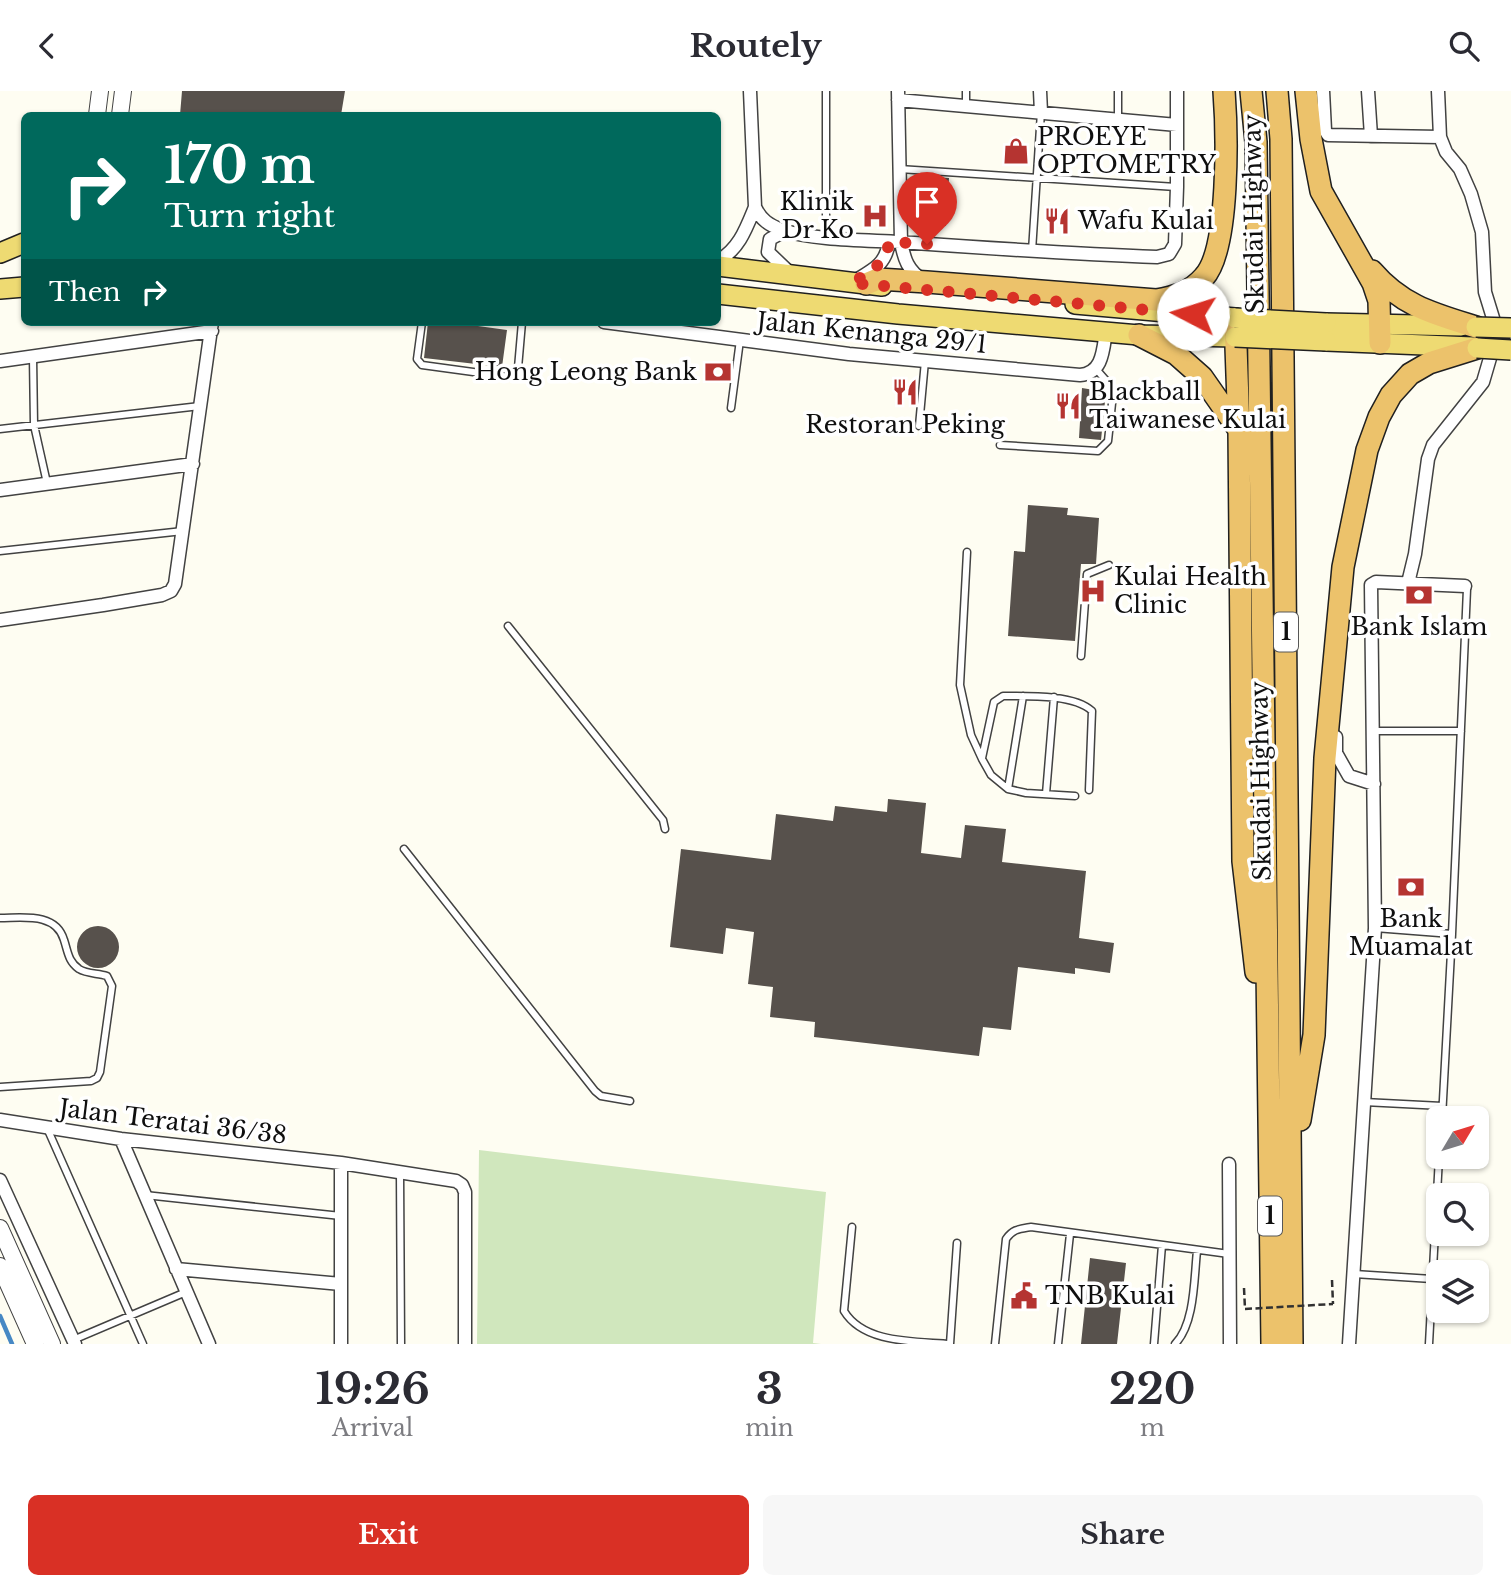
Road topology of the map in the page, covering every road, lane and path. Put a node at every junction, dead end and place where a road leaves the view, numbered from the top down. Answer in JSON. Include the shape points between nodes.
{"nodes":[{"id":1,"x":100,"y":91,"type":"edge"},
{"id":2,"x":123,"y":91,"type":"edge"},
{"id":3,"x":750,"y":91,"type":"edge"},
{"id":4,"x":826,"y":91,"type":"edge"},
{"id":5,"x":966,"y":91,"type":"edge"},
{"id":6,"x":1040,"y":91,"type":"edge"},
{"id":7,"x":1118,"y":91,"type":"edge"},
{"id":8,"x":1177,"y":91,"type":"edge"},
{"id":9,"x":1224,"y":91,"type":"edge"},
{"id":10,"x":1251,"y":91,"type":"edge"},
{"id":11,"x":1277,"y":91,"type":"edge"},
{"id":12,"x":1306,"y":91,"type":"edge"},
{"id":13,"x":1323,"y":91,"type":"edge"},
{"id":14,"x":1368,"y":91,"type":"edge"},
{"id":15,"x":1438,"y":91,"type":"edge"},
{"id":16,"x":898,"y":95,"type":"edge"},
{"id":17,"x":966,"y":106,"type":"junction"},
{"id":18,"x":97,"y":112,"type":"edge"},
{"id":19,"x":120,"y":112,"type":"edge"},
{"id":20,"x":1041,"y":112,"type":"junction"},
{"id":21,"x":1118,"y":119,"type":"junction"},
{"id":22,"x":1177,"y":125,"type":"junction"},
{"id":23,"x":1371,"y":137,"type":"junction"},
{"id":24,"x":1440,"y":137,"type":"junction"},
{"id":25,"x":899,"y":169,"type":"junction"},
{"id":26,"x":1038,"y":178,"type":"junction"},
{"id":27,"x":1177,"y":187,"type":"junction"},
{"id":28,"x":755,"y":207,"type":"junction"},
{"id":29,"x":785,"y":231,"type":"junction"},
{"id":30,"x":826,"y":237,"type":"junction"},
{"id":31,"x":895,"y":242,"type":"junction"},
{"id":32,"x":21,"y":244,"type":"edge"},
{"id":33,"x":21,"y":250,"type":"edge"},
{"id":34,"x":1032,"y":253,"type":"junction"},
{"id":35,"x":0,"y":254,"type":"edge"},
{"id":36,"x":1357,"y":254,"type":"junction"},
{"id":37,"x":721,"y":260,"type":"edge"},
{"id":38,"x":721,"y":264,"type":"edge"},
{"id":39,"x":794,"y":276,"type":"junction"},
{"id":40,"x":927,"y":282,"type":"junction"},
{"id":41,"x":859,"y":284,"type":"junction"},
{"id":42,"x":21,"y":287,"type":"edge"},
{"id":43,"x":0,"y":289,"type":"edge"},
{"id":44,"x":721,"y":294,"type":"edge"},
{"id":45,"x":212,"y":326,"type":"edge"},
{"id":46,"x":421,"y":326,"type":"edge"},
{"id":47,"x":522,"y":326,"type":"edge"},
{"id":48,"x":634,"y":326,"type":"edge"},
{"id":49,"x":1235,"y":327,"type":"junction"},
{"id":50,"x":1511,"y":328,"type":"edge"},
{"id":51,"x":1106,"y":331,"type":"junction"},
{"id":52,"x":1380,"y":333,"type":"junction"},
{"id":53,"x":1139,"y":335,"type":"junction"},
{"id":54,"x":1477,"y":337,"type":"junction"},
{"id":55,"x":740,"y":340,"type":"junction"},
{"id":56,"x":1511,"y":349,"type":"edge"},
{"id":57,"x":33,"y":357,"type":"junction"},
{"id":58,"x":0,"y":361,"type":"edge"},
{"id":59,"x":925,"y":361,"type":"junction"},
{"id":60,"x":1096,"y":369,"type":"junction"},
{"id":61,"x":201,"y":406,"type":"junction"},
{"id":62,"x":731,"y":408,"type":"dead end"},
{"id":63,"x":34,"y":425,"type":"junction"},
{"id":64,"x":919,"y":426,"type":"dead end"},
{"id":65,"x":0,"y":429,"type":"edge"},
{"id":66,"x":1239,"y":430,"type":"junction"},
{"id":67,"x":1000,"y":445,"type":"dead end"},
{"id":68,"x":193,"y":464,"type":"junction"},
{"id":69,"x":48,"y":485,"type":"junction"},
{"id":70,"x":0,"y":490,"type":"edge"},
{"id":71,"x":183,"y":531,"type":"junction"},
{"id":72,"x":0,"y":551,"type":"edge"},
{"id":73,"x":967,"y":552,"type":"dead end"},
{"id":74,"x":1109,"y":565,"type":"dead end"},
{"id":75,"x":1408,"y":583,"type":"junction"},
{"id":76,"x":1465,"y":586,"type":"joint"},
{"id":77,"x":0,"y":620,"type":"edge"},
{"id":78,"x":1339,"y":625,"type":"junction"},
{"id":79,"x":508,"y":626,"type":"dead end"},
{"id":80,"x":1080,"y":656,"type":"dead end"},
{"id":81,"x":1023,"y":696,"type":"junction"},
{"id":82,"x":1054,"y":697,"type":"junction"},
{"id":83,"x":1373,"y":731,"type":"junction"},
{"id":84,"x":1461,"y":731,"type":"junction"},
{"id":85,"x":982,"y":759,"type":"junction"},
{"id":86,"x":1374,"y":784,"type":"junction"},
{"id":87,"x":1008,"y":789,"type":"junction"},
{"id":88,"x":1089,"y":790,"type":"dead end"},
{"id":89,"x":1046,"y":794,"type":"junction"},
{"id":90,"x":1075,"y":796,"type":"dead end"},
{"id":91,"x":665,"y":829,"type":"dead end"},
{"id":92,"x":404,"y":849,"type":"dead end"},
{"id":93,"x":0,"y":918,"type":"edge"},
{"id":94,"x":1375,"y":928,"type":"junction"},
{"id":95,"x":1452,"y":934,"type":"junction"},
{"id":96,"x":0,"y":1087,"type":"edge"},
{"id":97,"x":1269,"y":1088,"type":"junction"},
{"id":98,"x":630,"y":1101,"type":"dead end"},
{"id":99,"x":1364,"y":1102,"type":"junction"},
{"id":100,"x":1442,"y":1106,"type":"joint"},
{"id":101,"x":0,"y":1120,"type":"edge"},
{"id":102,"x":47,"y":1128,"type":"junction"},
{"id":103,"x":121,"y":1139,"type":"junction"},
{"id":104,"x":341,"y":1163,"type":"junction"},
{"id":105,"x":1229,"y":1164,"type":"dead end"},
{"id":106,"x":1438,"y":1169,"type":"edge"},
{"id":107,"x":400,"y":1172,"type":"junction"},
{"id":108,"x":1290,"y":1173,"type":"junction"},
{"id":109,"x":0,"y":1179,"type":"edge"},
{"id":110,"x":145,"y":1195,"type":"junction"},
{"id":111,"x":341,"y":1216,"type":"junction"},
{"id":112,"x":852,"y":1227,"type":"dead end"},
{"id":113,"x":0,"y":1228,"type":"edge"},
{"id":114,"x":1070,"y":1234,"type":"junction"},
{"id":115,"x":957,"y":1243,"type":"dead end"},
{"id":116,"x":1162,"y":1245,"type":"junction"},
{"id":117,"x":1197,"y":1251,"type":"junction"},
{"id":118,"x":1228,"y":1254,"type":"junction"},
{"id":119,"x":1433,"y":1260,"type":"edge"},
{"id":120,"x":0,"y":1266,"type":"edge"},
{"id":121,"x":176,"y":1269,"type":"junction"},
{"id":122,"x":1353,"y":1274,"type":"junction"},
{"id":123,"x":1426,"y":1279,"type":"edge"},
{"id":124,"x":1332,"y":1280,"type":"dead end"},
{"id":125,"x":1243,"y":1281,"type":"dead end"},
{"id":126,"x":341,"y":1284,"type":"junction"},
{"id":127,"x":186,"y":1292,"type":"junction"},
{"id":128,"x":130,"y":1315,"type":"junction"},
{"id":129,"x":1430,"y":1323,"type":"edge"},
{"id":130,"x":74,"y":1342,"type":"edge"},
{"id":131,"x":35,"y":1344,"type":"edge"},
{"id":132,"x":52,"y":1344,"type":"edge"},
{"id":133,"x":142,"y":1344,"type":"edge"},
{"id":134,"x":209,"y":1344,"type":"edge"},
{"id":135,"x":341,"y":1344,"type":"edge"},
{"id":136,"x":401,"y":1344,"type":"edge"},
{"id":137,"x":465,"y":1344,"type":"edge"},
{"id":138,"x":995,"y":1344,"type":"edge"},
{"id":139,"x":1058,"y":1344,"type":"edge"},
{"id":140,"x":1154,"y":1344,"type":"edge"},
{"id":141,"x":1175,"y":1344,"type":"edge"},
{"id":142,"x":1230,"y":1344,"type":"edge"},
{"id":143,"x":1272,"y":1344,"type":"edge"},
{"id":144,"x":1292,"y":1344,"type":"edge"},
{"id":145,"x":1349,"y":1344,"type":"edge"},
{"id":146,"x":1429,"y":1344,"type":"edge"}],
"edges":[{"from":1,"to":18,"type":"street"},
{"from":2,"to":19,"type":"street"},
{"from":3,"to":28,"type":"street"},
{"from":4,"to":30,"type":"lane"},
{"from":5,"to":17,"type":"lane"},
{"from":6,"to":20,"type":"street"},
{"from":7,"to":21,"type":"lane"},
{"from":8,"to":22,"type":"street"},
{"from":9,"to":40,"type":"highway","via":[[1227,137],[1220,237],[1206,276],[1190,289],[1156,300]]},
{"from":10,"to":97,"type":"highway","number":"1","via":[[1256,156]]},
{"from":11,"to":108,"type":"highway","name":"Skudai Highway","number":"1"},
{"from":12,"to":36,"type":"highway","via":[[1321,191]]},
{"from":13,"to":23,"type":"street","via":[[1328,135]]},
{"from":14,"to":23,"type":"street"},
{"from":15,"to":24,"type":"street"},
{"from":16,"to":17,"type":"street"},
{"from":16,"to":25,"type":"street"},
{"from":17,"to":20,"type":"street"},
{"from":20,"to":21,"type":"street"},
{"from":20,"to":26,"type":"lane"},
{"from":21,"to":22,"type":"street"},
{"from":22,"to":27,"type":"street"},
{"from":23,"to":24,"type":"street"},
{"from":24,"to":75,"type":"street","via":[[1466,182],[1482,232],[1485,292],[1495,341],[1483,381],[1433,445]]},
{"from":25,"to":26,"type":"lane"},
{"from":25,"to":31,"type":"street"},
{"from":26,"to":27,"type":"lane"},
{"from":26,"to":34,"type":"lane"},
{"from":27,"to":34,"type":"street","via":[[1175,244],[1169,254]]},
{"from":28,"to":29,"type":"street","via":[[766,223]]},
{"from":28,"to":37,"type":"street","via":[[736,247]]},
{"from":29,"to":30,"type":"street"},
{"from":29,"to":39,"type":"street","via":[[770,239],[768,252]]},
{"from":30,"to":31,"type":"street"},
{"from":31,"to":34,"type":"street"},
{"from":31,"to":40,"type":"street","via":[[914,275]]},
{"from":31,"to":41,"type":"street"},
{"from":32,"to":35,"type":"main road"},
{"from":33,"to":35,"type":"main road"},
{"from":36,"to":52,"type":"highway","via":[[1379,300]]},
{"from":36,"to":54,"type":"highway","via":[[1388,289]]},
{"from":38,"to":39,"type":"main road"},
{"from":39,"to":41,"type":"main road"},
{"from":40,"to":41,"type":"highway","via":[[878,279]]},
{"from":41,"to":49,"type":"main road"},
{"from":42,"to":43,"type":"main road"},
{"from":44,"to":51,"type":"main road"},
{"from":45,"to":57,"type":"street"},
{"from":45,"to":61,"type":"street"},
{"from":46,"to":47,"type":"lane","via":[[417,359],[422,365],[510,377],[518,368]]},
{"from":48,"to":55,"type":"street","name":"Jalan Kenanga 29/1"},
{"from":49,"to":52,"type":"main road","bridge":true},
{"from":49,"to":53,"type":"main road"},
{"from":49,"to":66,"type":"highway"},
{"from":50,"to":54,"type":"main road","bridge":true},
{"from":51,"to":53,"type":"main road"},
{"from":51,"to":60,"type":"street"},
{"from":52,"to":54,"type":"main road"},
{"from":53,"to":66,"type":"highway","via":[[1176,355],[1202,377]]},
{"from":54,"to":56,"type":"main road","bridge":true},
{"from":54,"to":78,"type":"highway","via":[[1410,374],[1379,417],[1367,450],[1343,567]]},
{"from":55,"to":59,"type":"street","name":"Jalan Kenanga 29/1"},
{"from":55,"to":62,"type":"lane"},
{"from":57,"to":58,"type":"street"},
{"from":57,"to":63,"type":"lane"},
{"from":59,"to":60,"type":"street","name":"Jalan Kenanga 29/1","via":[[1080,375]]},
{"from":59,"to":64,"type":"lane"},
{"from":60,"to":67,"type":"lane","via":[[1113,394],[1104,447],[1098,451]]},
{"from":61,"to":63,"type":"lane"},
{"from":61,"to":68,"type":"street"},
{"from":63,"to":65,"type":"lane"},
{"from":63,"to":69,"type":"lane"},
{"from":66,"to":97,"type":"highway","via":[[1243,861]]},
{"from":68,"to":69,"type":"street"},
{"from":68,"to":71,"type":"street"},
{"from":69,"to":70,"type":"street"},
{"from":71,"to":72,"type":"lane"},
{"from":71,"to":77,"type":"street","via":[[171,591]]},
{"from":73,"to":85,"type":"lane","via":[[960,685],[971,735]]},
{"from":74,"to":80,"type":"lane","via":[[1087,574]]},
{"from":75,"to":76,"type":"street"},
{"from":75,"to":83,"type":"street","via":[[1376,582],[1371,586]]},
{"from":76,"to":84,"type":"lane"},
{"from":78,"to":86,"type":"street","via":[[1336,753],[1349,776]]},
{"from":78,"to":108,"type":"highway","via":[[1325,758],[1314,1034]]},
{"from":79,"to":91,"type":"lane","via":[[663,820]]},
{"from":81,"to":82,"type":"lane"},
{"from":81,"to":85,"type":"lane","via":[[1003,696],[994,702]]},
{"from":81,"to":87,"type":"lane"},
{"from":82,"to":88,"type":"lane","via":[[1092,711]]},
{"from":82,"to":89,"type":"lane"},
{"from":83,"to":84,"type":"lane"},
{"from":83,"to":86,"type":"street"},
{"from":84,"to":95,"type":"lane"},
{"from":85,"to":87,"type":"lane","via":[[991,775]]},
{"from":86,"to":94,"type":"street"},
{"from":87,"to":89,"type":"lane"},
{"from":89,"to":90,"type":"lane"},
{"from":92,"to":98,"type":"lane","via":[[595,1091]]},
{"from":93,"to":96,"type":"lane","via":[[36,918],[53,924],[77,967],[107,976],[111,986],[97,1078]]},
{"from":94,"to":95,"type":"lane"},
{"from":94,"to":99,"type":"street"},
{"from":95,"to":100,"type":"lane"},
{"from":97,"to":143,"type":"highway","number":"1"},
{"from":99,"to":100,"type":"lane"},
{"from":99,"to":122,"type":"street"},
{"from":101,"to":102,"type":"street","name":"Jalan Teratai 36/38"},
{"from":102,"to":103,"type":"street","name":"Jalan Teratai 36/38"},
{"from":102,"to":128,"type":"lane"},
{"from":103,"to":104,"type":"street","name":"Jalan Teratai 36/38"},
{"from":103,"to":110,"type":"street"},
{"from":104,"to":107,"type":"street","name":"Jalan Teratai 36/38"},
{"from":104,"to":111,"type":"street"},
{"from":105,"to":118,"type":"street"},
{"from":106,"to":119,"type":"lane"},
{"from":107,"to":136,"type":"lane"},
{"from":107,"to":137,"type":"street","name":"Jalan Teratai 36/38","via":[[456,1181],[465,1192]]},
{"from":108,"to":144,"type":"highway","name":"Skudai Highway","number":"1"},
{"from":109,"to":130,"type":"street"},
{"from":110,"to":111,"type":"lane"},
{"from":110,"to":121,"type":"street"},
{"from":111,"to":126,"type":"street"},
{"from":112,"to":115,"type":"lane","via":[[844,1311],[850,1321],[880,1338],[950,1344]]},
{"from":113,"to":132,"type":"street"},
{"from":114,"to":116,"type":"lane"},
{"from":114,"to":138,"type":"lane","via":[[1031,1227],[1011,1232],[1006,1239]]},
{"from":114,"to":139,"type":"lane"},
{"from":116,"to":117,"type":"lane"},
{"from":116,"to":140,"type":"lane"},
{"from":117,"to":118,"type":"lane"},
{"from":117,"to":141,"type":"lane","via":[[1188,1323]]},
{"from":118,"to":142,"type":"street"},
{"from":120,"to":131,"type":"street"},
{"from":121,"to":126,"type":"street"},
{"from":121,"to":127,"type":"street"},
{"from":122,"to":123,"type":"lane"},
{"from":122,"to":145,"type":"street"},
{"from":124,"to":125,"type":"path","bridge":true,"via":[[1334,1304],[1245,1309]]},
{"from":126,"to":135,"type":"street"},
{"from":127,"to":128,"type":"lane"},
{"from":127,"to":134,"type":"street"},
{"from":128,"to":130,"type":"lane"},
{"from":128,"to":133,"type":"lane"},
{"from":129,"to":146,"type":"lane"}]}
